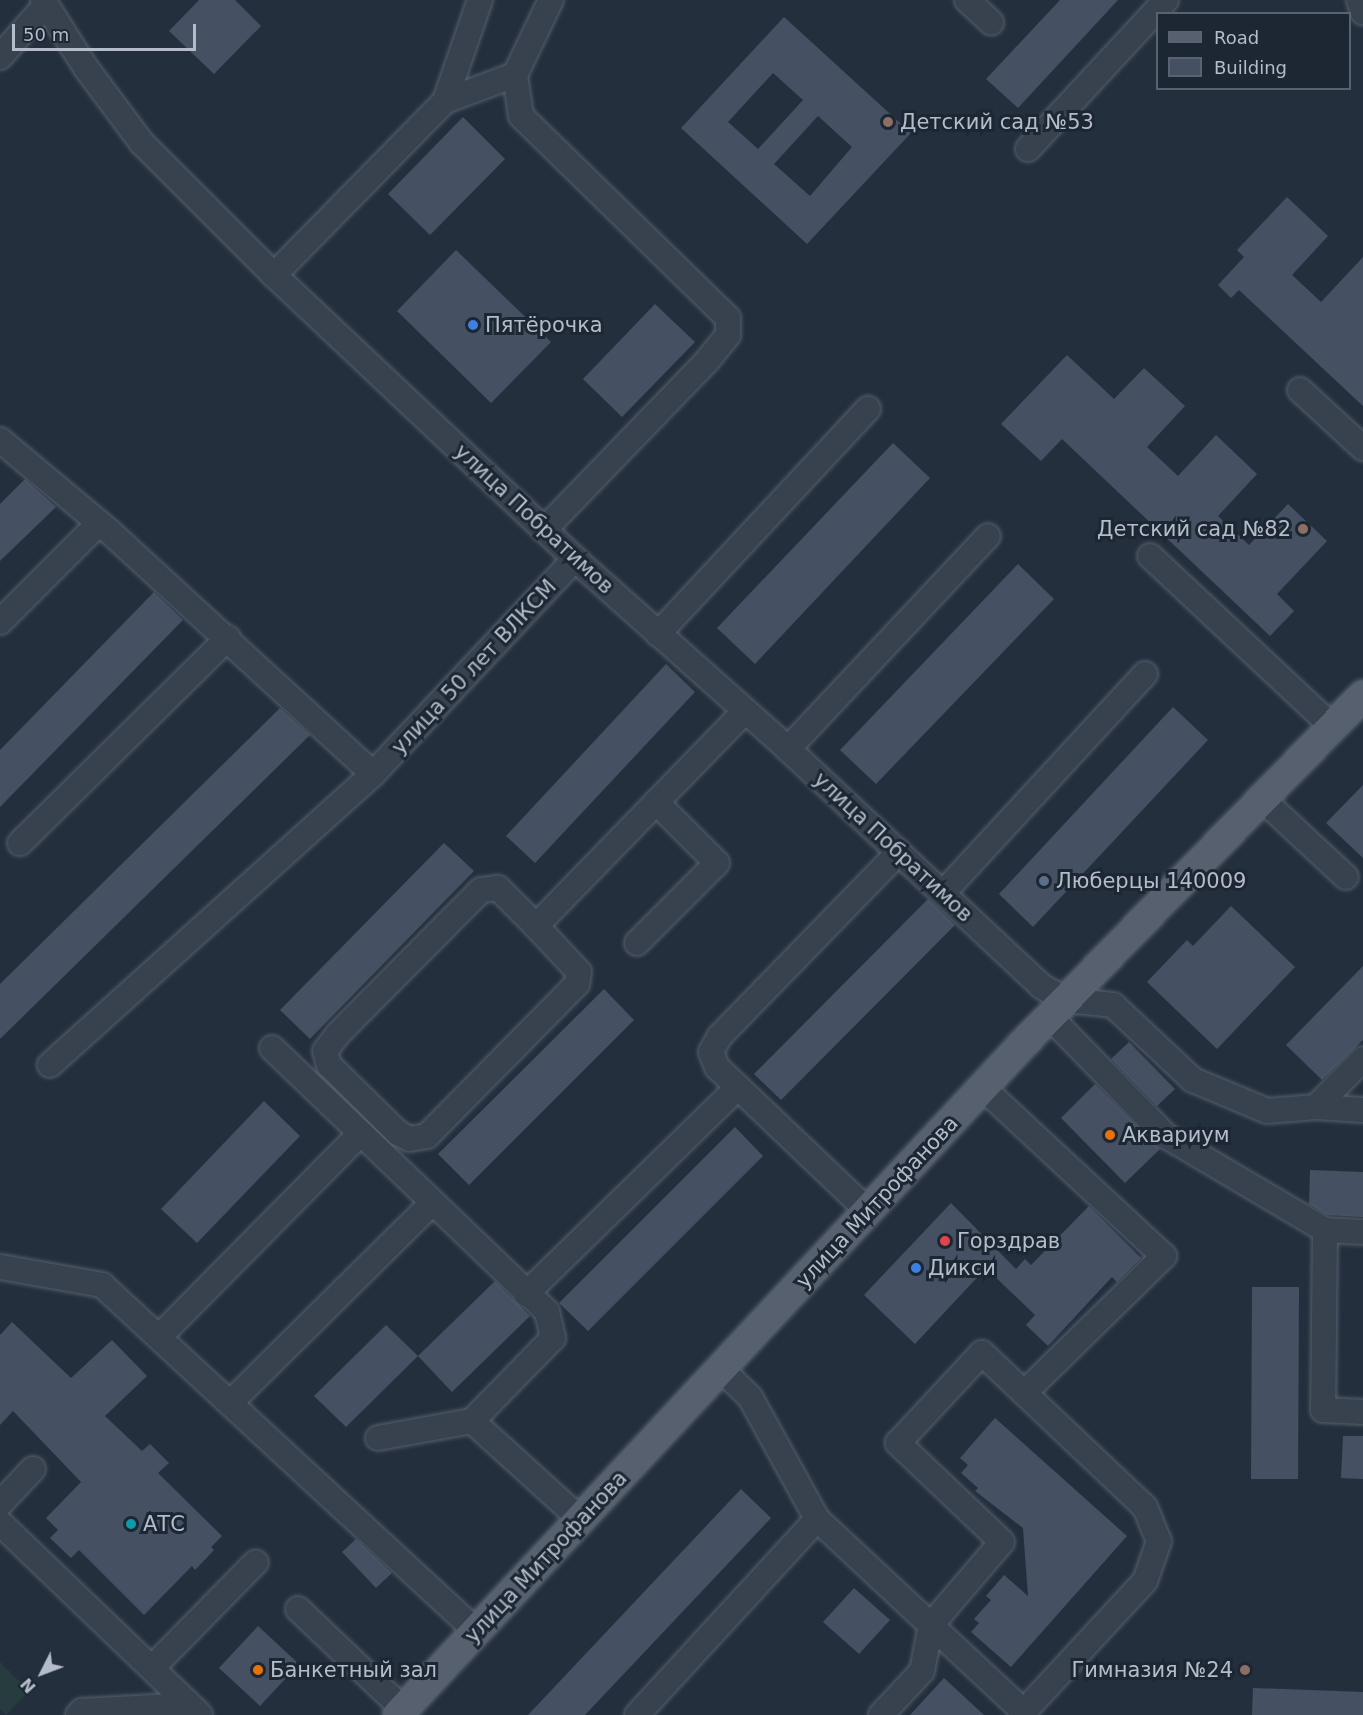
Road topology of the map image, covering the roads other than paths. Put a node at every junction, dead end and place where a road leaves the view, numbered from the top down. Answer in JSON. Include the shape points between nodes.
{"nodes":[{"id":1,"x":480,"y":0,"type":"edge"},
{"id":2,"x":552,"y":0,"type":"edge"},
{"id":3,"x":967,"y":0,"type":"edge"},
{"id":4,"x":1166,"y":0,"type":"edge"},
{"id":5,"x":1359,"y":0,"type":"edge"},
{"id":6,"x":45,"y":3,"type":"edge"},
{"id":7,"x":1363,"y":12,"type":"edge"},
{"id":8,"x":991,"y":22,"type":"dead end"},
{"id":9,"x":0,"y":57,"type":"edge"},
{"id":10,"x":515,"y":75,"type":"junction"},
{"id":11,"x":445,"y":101,"type":"junction"},
{"id":12,"x":1028,"y":149,"type":"dead end"},
{"id":13,"x":274,"y":275,"type":"junction"},
{"id":14,"x":1300,"y":390,"type":"dead end"},
{"id":15,"x":868,"y":409,"type":"dead end"},
{"id":16,"x":0,"y":440,"type":"edge"},
{"id":17,"x":1363,"y":448,"type":"edge"},
{"id":18,"x":99,"y":523,"type":"junction"},
{"id":19,"x":544,"y":530,"type":"junction"},
{"id":20,"x":988,"y":536,"type":"dead end"},
{"id":21,"x":1150,"y":556,"type":"dead end"},
{"id":22,"x":575,"y":559,"type":"junction"},
{"id":23,"x":0,"y":622,"type":"edge"},
{"id":24,"x":658,"y":634,"type":"junction"},
{"id":25,"x":228,"y":638,"type":"junction"},
{"id":26,"x":1145,"y":674,"type":"dead end"},
{"id":27,"x":1363,"y":695,"type":"edge"},
{"id":28,"x":745,"y":711,"type":"junction"},
{"id":29,"x":1332,"y":727,"type":"junction"},
{"id":30,"x":788,"y":749,"type":"junction"},
{"id":31,"x":373,"y":774,"type":"junction"},
{"id":32,"x":1263,"y":800,"type":"junction"},
{"id":33,"x":656,"y":802,"type":"junction"},
{"id":34,"x":20,"y":843,"type":"dead end"},
{"id":35,"x":899,"y":852,"type":"junction"},
{"id":36,"x":1346,"y":877,"type":"dead end"},
{"id":37,"x":944,"y":893,"type":"junction"},
{"id":38,"x":536,"y":926,"type":"junction"},
{"id":39,"x":637,"y":943,"type":"dead end"},
{"id":40,"x":1058,"y":1008,"type":"junction"},
{"id":41,"x":272,"y":1048,"type":"dead end"},
{"id":42,"x":1363,"y":1059,"type":"edge"},
{"id":43,"x":50,"y":1065,"type":"dead end"},
{"id":44,"x":738,"y":1086,"type":"junction"},
{"id":45,"x":983,"y":1088,"type":"junction"},
{"id":46,"x":1316,"y":1107,"type":"junction"},
{"id":47,"x":1363,"y":1110,"type":"edge"},
{"id":48,"x":360,"y":1134,"type":"junction"},
{"id":49,"x":431,"y":1204,"type":"junction"},
{"id":50,"x":868,"y":1211,"type":"junction"},
{"id":51,"x":1325,"y":1230,"type":"junction"},
{"id":52,"x":1363,"y":1232,"type":"edge"},
{"id":53,"x":0,"y":1267,"type":"edge"},
{"id":54,"x":526,"y":1294,"type":"junction"},
{"id":55,"x":159,"y":1337,"type":"junction"},
{"id":56,"x":722,"y":1370,"type":"junction"},
{"id":57,"x":1025,"y":1392,"type":"junction"},
{"id":58,"x":230,"y":1403,"type":"junction"},
{"id":59,"x":1363,"y":1412,"type":"edge"},
{"id":60,"x":472,"y":1421,"type":"junction"},
{"id":61,"x":378,"y":1438,"type":"dead end"},
{"id":62,"x":33,"y":1469,"type":"dead end"},
{"id":63,"x":0,"y":1504,"type":"edge"},
{"id":64,"x":817,"y":1519,"type":"junction"},
{"id":65,"x":581,"y":1520,"type":"junction"},
{"id":66,"x":0,"y":1522,"type":"edge"},
{"id":67,"x":256,"y":1562,"type":"dead end"},
{"id":68,"x":298,"y":1609,"type":"dead end"},
{"id":69,"x":931,"y":1625,"type":"junction"},
{"id":70,"x":476,"y":1631,"type":"junction"},
{"id":71,"x":152,"y":1668,"type":"junction"},
{"id":72,"x":195,"y":1710,"type":"edge"},
{"id":73,"x":401,"y":1712,"type":"edge"},
{"id":74,"x":1023,"y":1714,"type":"edge"},
{"id":75,"x":78,"y":1715,"type":"edge"},
{"id":76,"x":637,"y":1715,"type":"edge"},
{"id":77,"x":881,"y":1715,"type":"edge"}],
"edges":[{"from":1,"to":11,"type":"street"},
{"from":2,"to":10,"type":"street"},
{"from":3,"to":8,"type":"street"},
{"from":4,"to":12,"type":"street"},
{"from":5,"to":7,"type":"street"},
{"from":6,"to":9,"type":"street"},
{"from":6,"to":13,"type":"street","name":"улица Побратимов","via":[[142,143]]},
{"from":10,"to":11,"type":"street"},
{"from":10,"to":19,"type":"street","via":[[521,116],[728,318],[728,335],[708,360]]},
{"from":11,"to":13,"type":"street"},
{"from":13,"to":19,"type":"street","name":"улица Побратимов"},
{"from":14,"to":17,"type":"street"},
{"from":15,"to":24,"type":"street"},
{"from":16,"to":18,"type":"street"},
{"from":18,"to":23,"type":"street"},
{"from":18,"to":25,"type":"street"},
{"from":19,"to":22,"type":"street","name":"улица Побратимов"},
{"from":20,"to":30,"type":"street"},
{"from":21,"to":29,"type":"street"},
{"from":22,"to":24,"type":"street","name":"улица Побратимов"},
{"from":22,"to":31,"type":"street","name":"улица 50 лет ВЛКСМ"},
{"from":24,"to":28,"type":"street","name":"улица Побратимов"},
{"from":25,"to":31,"type":"street"},
{"from":25,"to":34,"type":"street"},
{"from":26,"to":37,"type":"street"},
{"from":27,"to":29,"type":"main road","name":"улица Митрофанова"},
{"from":28,"to":30,"type":"street","name":"улица Побратимов"},
{"from":28,"to":33,"type":"street"},
{"from":29,"to":32,"type":"main road","name":"улица Митрофанова"},
{"from":30,"to":35,"type":"street","name":"улица Побратимов"},
{"from":31,"to":43,"type":"street","name":"улица 50 лет ВЛКСМ"},
{"from":32,"to":36,"type":"street"},
{"from":32,"to":40,"type":"main road","name":"улица Митрофанова"},
{"from":33,"to":38,"type":"street"},
{"from":33,"to":39,"type":"street","via":[[717,863]]},
{"from":35,"to":37,"type":"street","name":"улица Побратимов"},
{"from":35,"to":44,"type":"street","via":[[720,1036],[711,1052],[717,1067]]},
{"from":37,"to":40,"type":"street","name":"улица Побратимов","via":[[1041,986]]},
{"from":38,"to":38,"type":"street","via":[[579,972],[577,984],[427,1136],[410,1140],[398,1133],[328,1065],[325,1051],[338,1034],[481,890],[498,888]]},
{"from":40,"to":45,"type":"main road","name":"улица Митрофанова"},
{"from":40,"to":46,"type":"street","via":[[1113,1005],[1193,1080],[1267,1111]]},
{"from":40,"to":51,"type":"street","via":[[1166,1136]]},
{"from":41,"to":48,"type":"street"},
{"from":42,"to":46,"type":"street"},
{"from":44,"to":50,"type":"street"},
{"from":44,"to":54,"type":"street"},
{"from":45,"to":50,"type":"main road","name":"улица Митрофанова"},
{"from":45,"to":57,"type":"street","via":[[1164,1256]]},
{"from":46,"to":47,"type":"street"},
{"from":48,"to":49,"type":"street"},
{"from":48,"to":55,"type":"street"},
{"from":49,"to":54,"type":"street"},
{"from":49,"to":58,"type":"street"},
{"from":50,"to":56,"type":"main road","name":"улица Митрофанова"},
{"from":51,"to":52,"type":"street"},
{"from":51,"to":59,"type":"street","via":[[1323,1410]]},
{"from":53,"to":55,"type":"street","via":[[102,1285]]},
{"from":54,"to":60,"type":"street","via":[[547,1312],[553,1338]]},
{"from":55,"to":58,"type":"street"},
{"from":56,"to":64,"type":"street","via":[[750,1397]]},
{"from":56,"to":65,"type":"main road","name":"улица Митрофанова"},
{"from":57,"to":69,"type":"street","via":[[982,1353],[898,1443],[1002,1542]]},
{"from":57,"to":74,"type":"street","via":[[1145,1507],[1158,1540],[1145,1581]]},
{"from":58,"to":70,"type":"street"},
{"from":60,"to":61,"type":"street"},
{"from":60,"to":65,"type":"street"},
{"from":62,"to":63,"type":"street"},
{"from":64,"to":69,"type":"street"},
{"from":64,"to":76,"type":"street"},
{"from":65,"to":70,"type":"main road","name":"улица Митрофанова"},
{"from":66,"to":71,"type":"street"},
{"from":67,"to":71,"type":"street"},
{"from":68,"to":73,"type":"street"},
{"from":69,"to":74,"type":"street"},
{"from":69,"to":77,"type":"street","via":[[922,1671]]},
{"from":70,"to":73,"type":"main road","name":"улица Митрофанова"},
{"from":71,"to":72,"type":"street"},
{"from":72,"to":75,"type":"street","via":[[82,1711]]}]}
